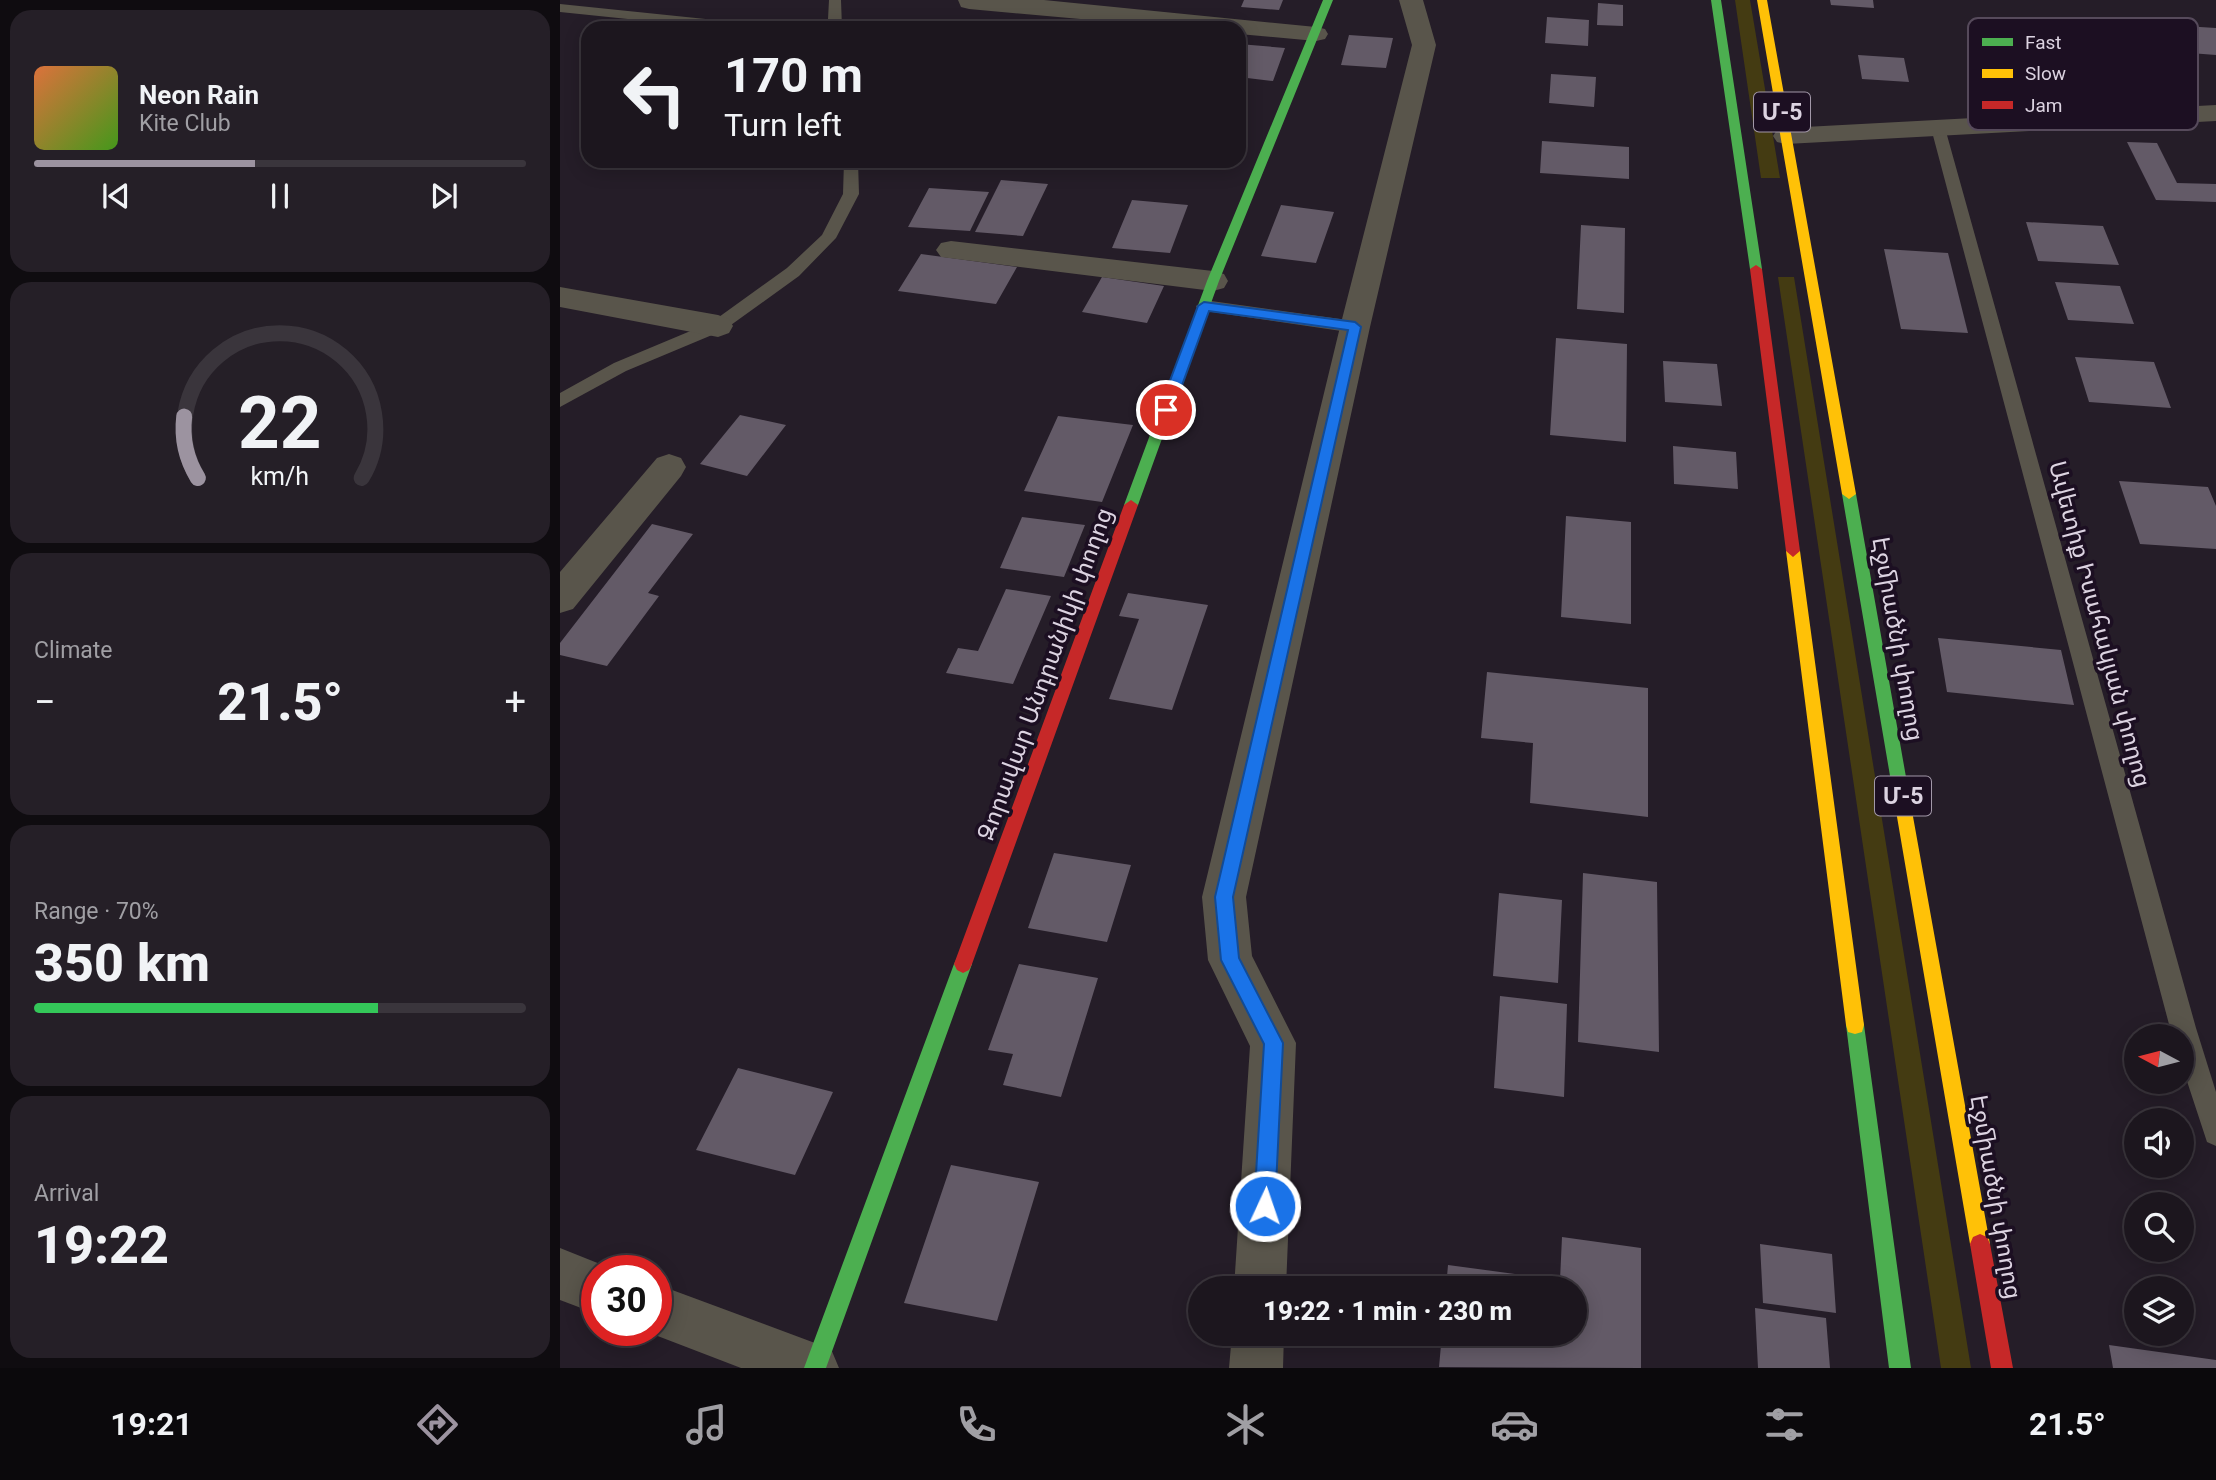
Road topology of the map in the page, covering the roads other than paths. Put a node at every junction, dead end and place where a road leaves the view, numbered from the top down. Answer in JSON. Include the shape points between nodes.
{"nodes":[{"id":1,"x":835,"y":0,"type":"edge"},
{"id":2,"x":1328,"y":0,"type":"edge"},
{"id":3,"x":1411,"y":0,"type":"edge"},
{"id":4,"x":1716,"y":0,"type":"edge"},
{"id":5,"x":1762,"y":0,"type":"edge"},
{"id":6,"x":969,"y":2,"type":"dead end"},
{"id":7,"x":560,"y":8,"type":"edge"},
{"id":8,"x":686,"y":21,"type":"edge"},
{"id":9,"x":834,"y":21,"type":"edge"},
{"id":10,"x":1184,"y":21,"type":"edge"},
{"id":11,"x":1246,"y":27,"type":"edge"},
{"id":12,"x":1316,"y":34,"type":"junction"},
{"id":13,"x":2216,"y":113,"type":"edge"},
{"id":14,"x":2198,"y":114,"type":"edge"},
{"id":15,"x":1968,"y":126,"type":"edge"},
{"id":16,"x":1938,"y":128,"type":"junction"},
{"id":17,"x":1786,"y":136,"type":"junction"},
{"id":18,"x":852,"y":168,"type":"edge"},
{"id":19,"x":951,"y":250,"type":"dead end"},
{"id":20,"x":1208,"y":293,"type":"junction"},
{"id":21,"x":560,"y":297,"type":"edge"},
{"id":22,"x":718,"y":326,"type":"junction"},
{"id":23,"x":1355,"y":327,"type":"junction"},
{"id":24,"x":560,"y":401,"type":"edge"},
{"id":25,"x":669,"y":467,"type":"dead end"},
{"id":26,"x":560,"y":598,"type":"edge"},
{"id":27,"x":2216,"y":1133,"type":"edge"},
{"id":28,"x":560,"y":1274,"type":"edge"},
{"id":29,"x":1261,"y":1276,"type":"edge"},
{"id":30,"x":581,"y":1282,"type":"edge"},
{"id":31,"x":672,"y":1316,"type":"edge"},
{"id":32,"x":1257,"y":1346,"type":"edge"},
{"id":33,"x":813,"y":1368,"type":"edge"},
{"id":34,"x":1256,"y":1368,"type":"edge"},
{"id":35,"x":1900,"y":1368,"type":"edge"},
{"id":36,"x":2003,"y":1368,"type":"edge"}],
"edges":[{"from":1,"to":9,"type":"lane"},
{"from":2,"to":12,"type":"main road","name":"Զորավար Անդրանիկի փողոց"},
{"from":3,"to":23,"type":"street","via":[[1424,45]]},
{"from":4,"to":35,"type":"main road","number":"Մ-5","via":[[1757,221]]},
{"from":5,"to":17,"type":"main road","name":"Էջմիածնի փողոց","number":"Մ-5"},
{"from":6,"to":10,"type":"street"},
{"from":7,"to":8,"type":"lane"},
{"from":11,"to":12,"type":"street"},
{"from":12,"to":20,"type":"main road","name":"Զորավար Անդրանիկի փողոց"},
{"from":13,"to":14,"type":"street"},
{"from":15,"to":16,"type":"street"},
{"from":16,"to":17,"type":"street"},
{"from":16,"to":27,"type":"lane","name":"Ավետիք Իսահակյան փողոց","via":[[2183,1028]]},
{"from":17,"to":36,"type":"main road","name":"Էջմիածնի փողոց","number":"Մ-5","via":[[1796,223]]},
{"from":18,"to":22,"type":"lane","via":[[851,194],[828,238],[793,272]]},
{"from":19,"to":20,"type":"street"},
{"from":20,"to":23,"type":"lane"},
{"from":20,"to":33,"type":"main road","name":"Զորավար Անդրանիկի փողոց"},
{"from":21,"to":22,"type":"street"},
{"from":22,"to":24,"type":"lane","via":[[620,366]]},
{"from":23,"to":29,"type":"street","via":[[1224,897],[1230,960],[1273,1043]]},
{"from":25,"to":26,"type":"street"},
{"from":28,"to":30,"type":"street"},
{"from":31,"to":33,"type":"street"},
{"from":32,"to":34,"type":"street"}]}
